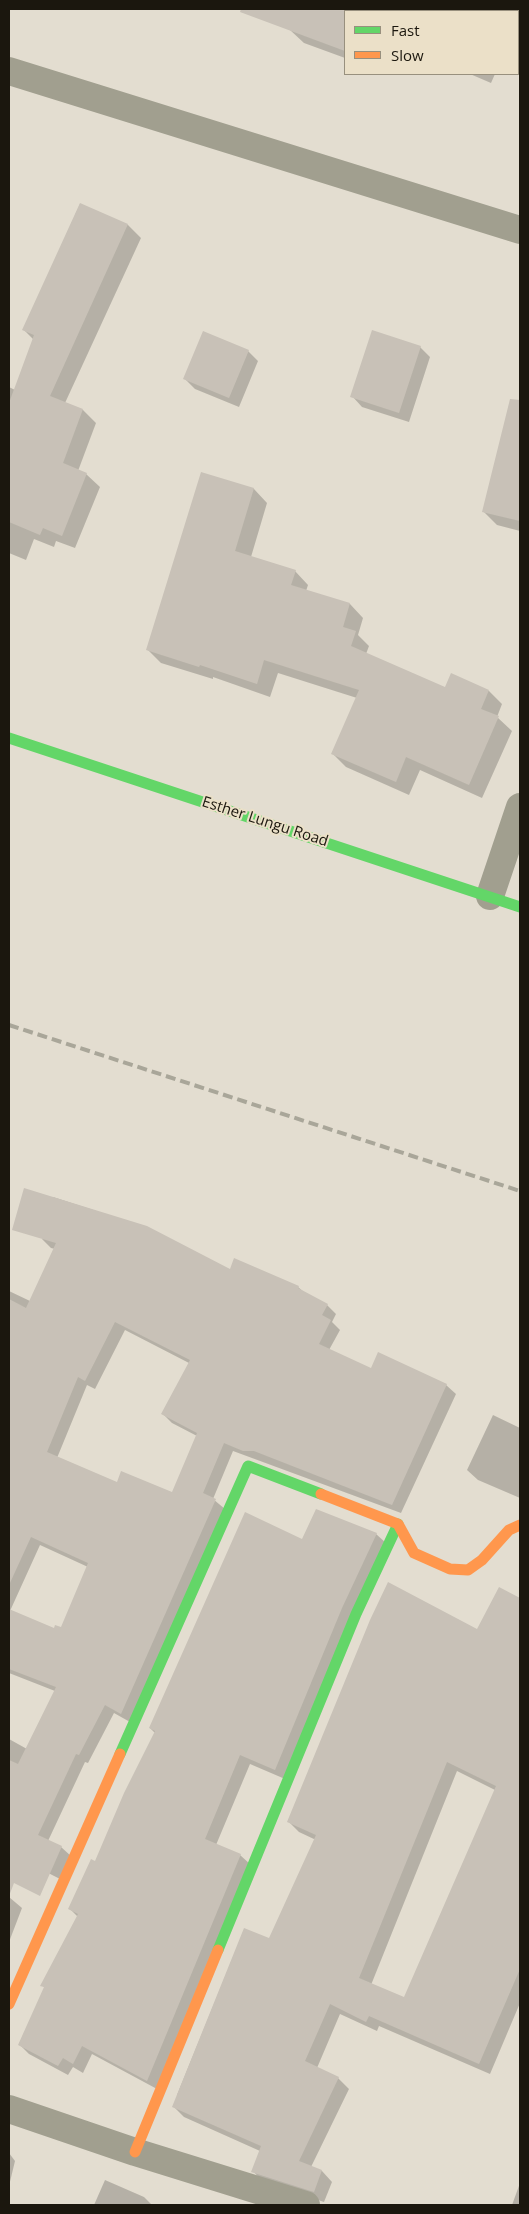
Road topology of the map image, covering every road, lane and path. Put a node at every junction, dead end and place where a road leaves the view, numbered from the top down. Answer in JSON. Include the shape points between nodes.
{"nodes":[{"id":1,"x":9,"y":72,"type":"edge"},
{"id":2,"x":520,"y":230,"type":"edge"},
{"id":3,"x":9,"y":738,"type":"edge"},
{"id":4,"x":520,"y":807,"type":"edge"},
{"id":5,"x":490,"y":896,"type":"junction"},
{"id":6,"x":520,"y":907,"type":"edge"},
{"id":7,"x":398,"y":1524,"type":"junction"},
{"id":8,"x":520,"y":1525,"type":"edge"},
{"id":9,"x":9,"y":2004,"type":"edge"},
{"id":10,"x":9,"y":2109,"type":"edge"},
{"id":11,"x":135,"y":2152,"type":"junction"},
{"id":12,"x":306,"y":2205,"type":"edge"}],
"edges":[{"from":1,"to":2,"type":"street"},
{"from":3,"to":5,"type":"street","name":"Esther Lungu Road"},
{"from":4,"to":5,"type":"street"},
{"from":5,"to":6,"type":"street","name":"Esther Lungu Road"},
{"from":7,"to":8,"type":"street","via":[[414,1553],[450,1569],[468,1570],[482,1560],[509,1530]]},
{"from":7,"to":9,"type":"street","via":[[248,1466]]},
{"from":7,"to":11,"type":"street","via":[[356,1614]]},
{"from":10,"to":11,"type":"street"},
{"from":11,"to":12,"type":"street"}]}
